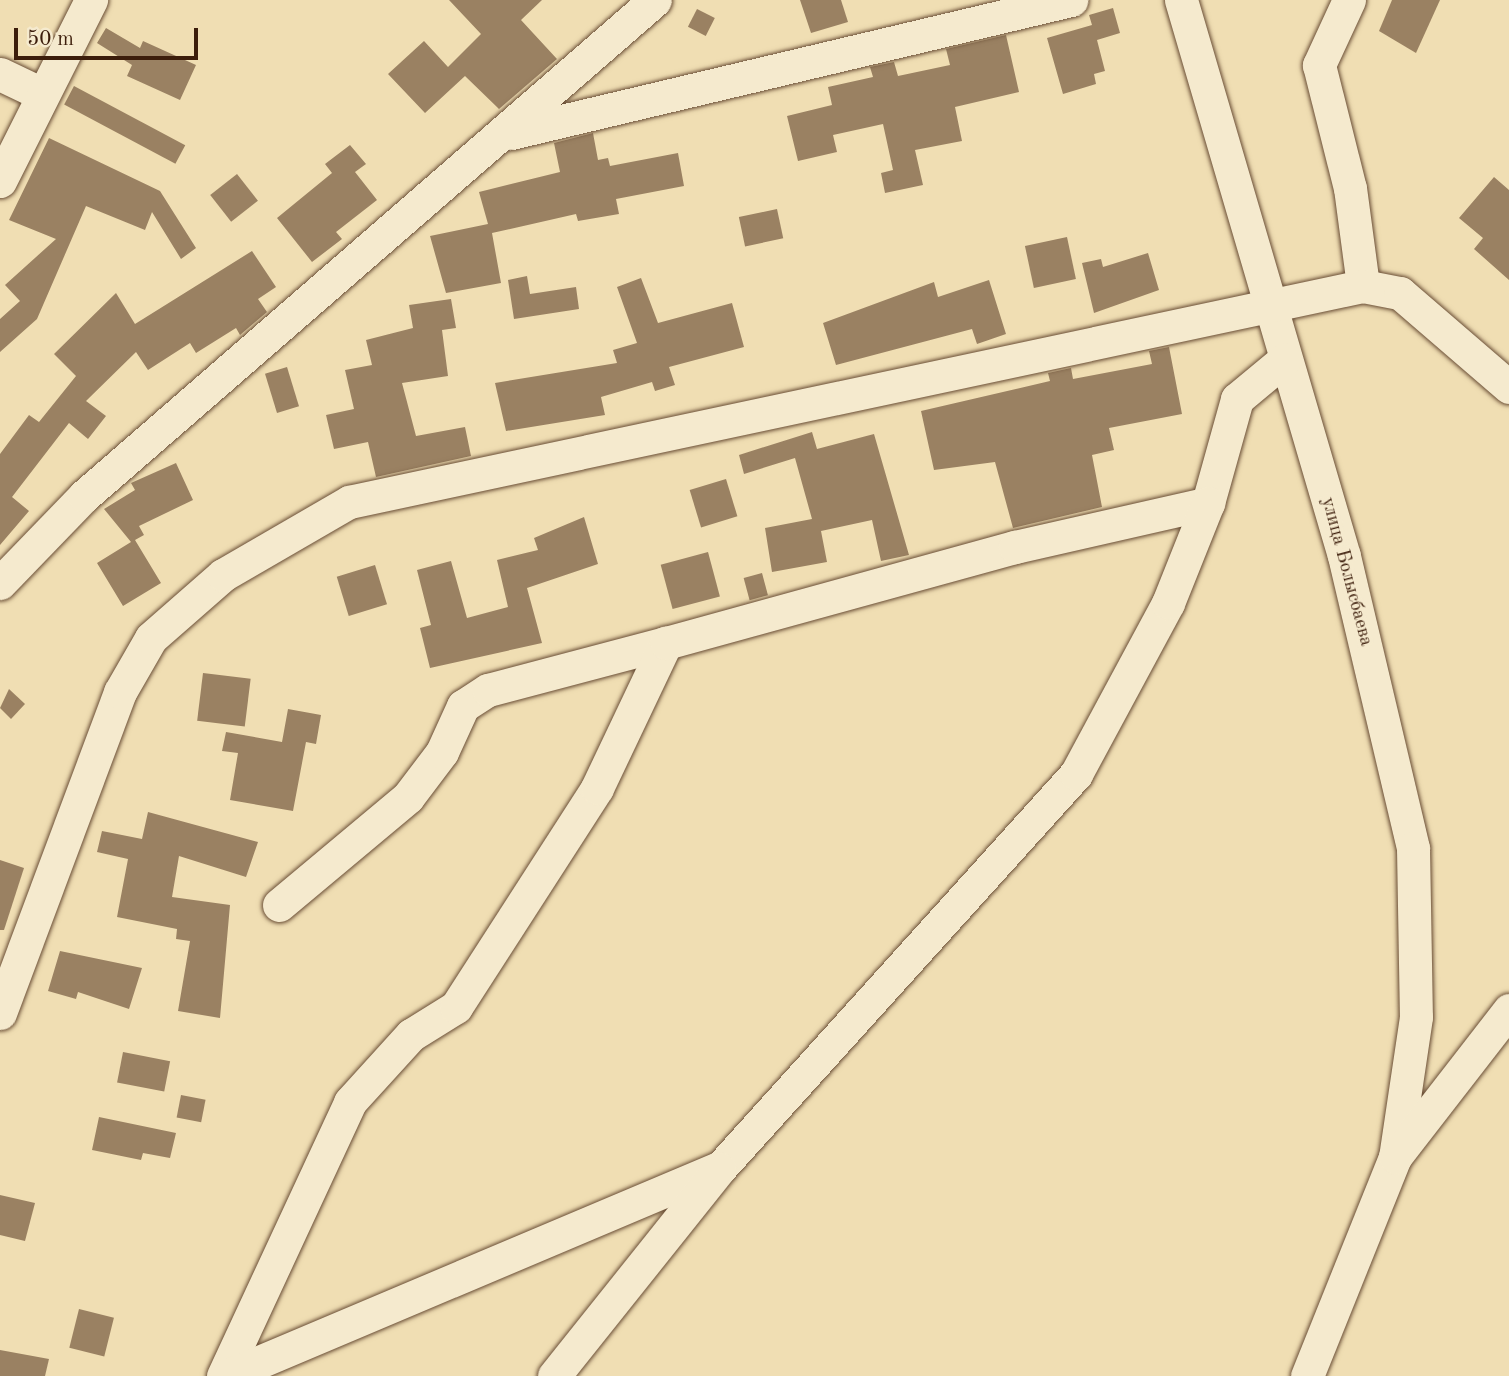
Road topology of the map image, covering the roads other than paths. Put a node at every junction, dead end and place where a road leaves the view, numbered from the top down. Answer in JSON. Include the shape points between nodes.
{"nodes":[{"id":1,"x":91,"y":0,"type":"edge"},
{"id":2,"x":654,"y":0,"type":"edge"},
{"id":3,"x":1071,"y":0,"type":"edge"},
{"id":4,"x":1181,"y":0,"type":"edge"},
{"id":5,"x":1349,"y":0,"type":"edge"},
{"id":6,"x":0,"y":74,"type":"edge"},
{"id":7,"x":43,"y":94,"type":"junction"},
{"id":8,"x":507,"y":134,"type":"junction"},
{"id":9,"x":0,"y":181,"type":"edge"},
{"id":10,"x":1363,"y":286,"type":"junction"},
{"id":11,"x":1270,"y":311,"type":"junction"},
{"id":12,"x":1285,"y":359,"type":"junction"},
{"id":13,"x":1509,"y":387,"type":"edge"},
{"id":14,"x":1208,"y":503,"type":"junction"},
{"id":15,"x":0,"y":583,"type":"edge"},
{"id":16,"x":666,"y":643,"type":"junction"},
{"id":17,"x":279,"y":905,"type":"dead end"},
{"id":18,"x":1509,"y":1010,"type":"edge"},
{"id":19,"x":0,"y":1013,"type":"edge"},
{"id":20,"x":1395,"y":1157,"type":"junction"},
{"id":21,"x":721,"y":1167,"type":"junction"},
{"id":22,"x":225,"y":1375,"type":"edge"},
{"id":23,"x":554,"y":1376,"type":"edge"},
{"id":24,"x":1307,"y":1376,"type":"edge"}],
"edges":[{"from":1,"to":7,"type":"street"},
{"from":2,"to":8,"type":"street"},
{"from":3,"to":8,"type":"street"},
{"from":4,"to":11,"type":"street","name":"улица Болысбаева"},
{"from":5,"to":10,"type":"street","via":[[1320,65],[1350,188]]},
{"from":6,"to":7,"type":"street"},
{"from":7,"to":9,"type":"street"},
{"from":8,"to":15,"type":"street","via":[[84,496]]},
{"from":10,"to":11,"type":"street"},
{"from":10,"to":13,"type":"street","via":[[1400,293]]},
{"from":11,"to":12,"type":"street","name":"улица Болысбаева"},
{"from":11,"to":19,"type":"street","via":[[349,502],[223,575],[151,638],[120,692]]},
{"from":12,"to":14,"type":"street","via":[[1237,399]]},
{"from":12,"to":20,"type":"street","name":"улица Болысбаева","via":[[1344,556],[1413,848],[1416,1017]]},
{"from":14,"to":16,"type":"street","via":[[1016,547]]},
{"from":14,"to":21,"type":"street","via":[[1168,603],[1076,774]]},
{"from":16,"to":17,"type":"street","via":[[488,690],[463,706],[442,752],[408,797]]},
{"from":16,"to":22,"type":"street","via":[[597,788],[456,1007],[411,1035],[350,1102]]},
{"from":18,"to":20,"type":"street"},
{"from":20,"to":24,"type":"street"},
{"from":21,"to":22,"type":"street"},
{"from":21,"to":23,"type":"street"}]}
